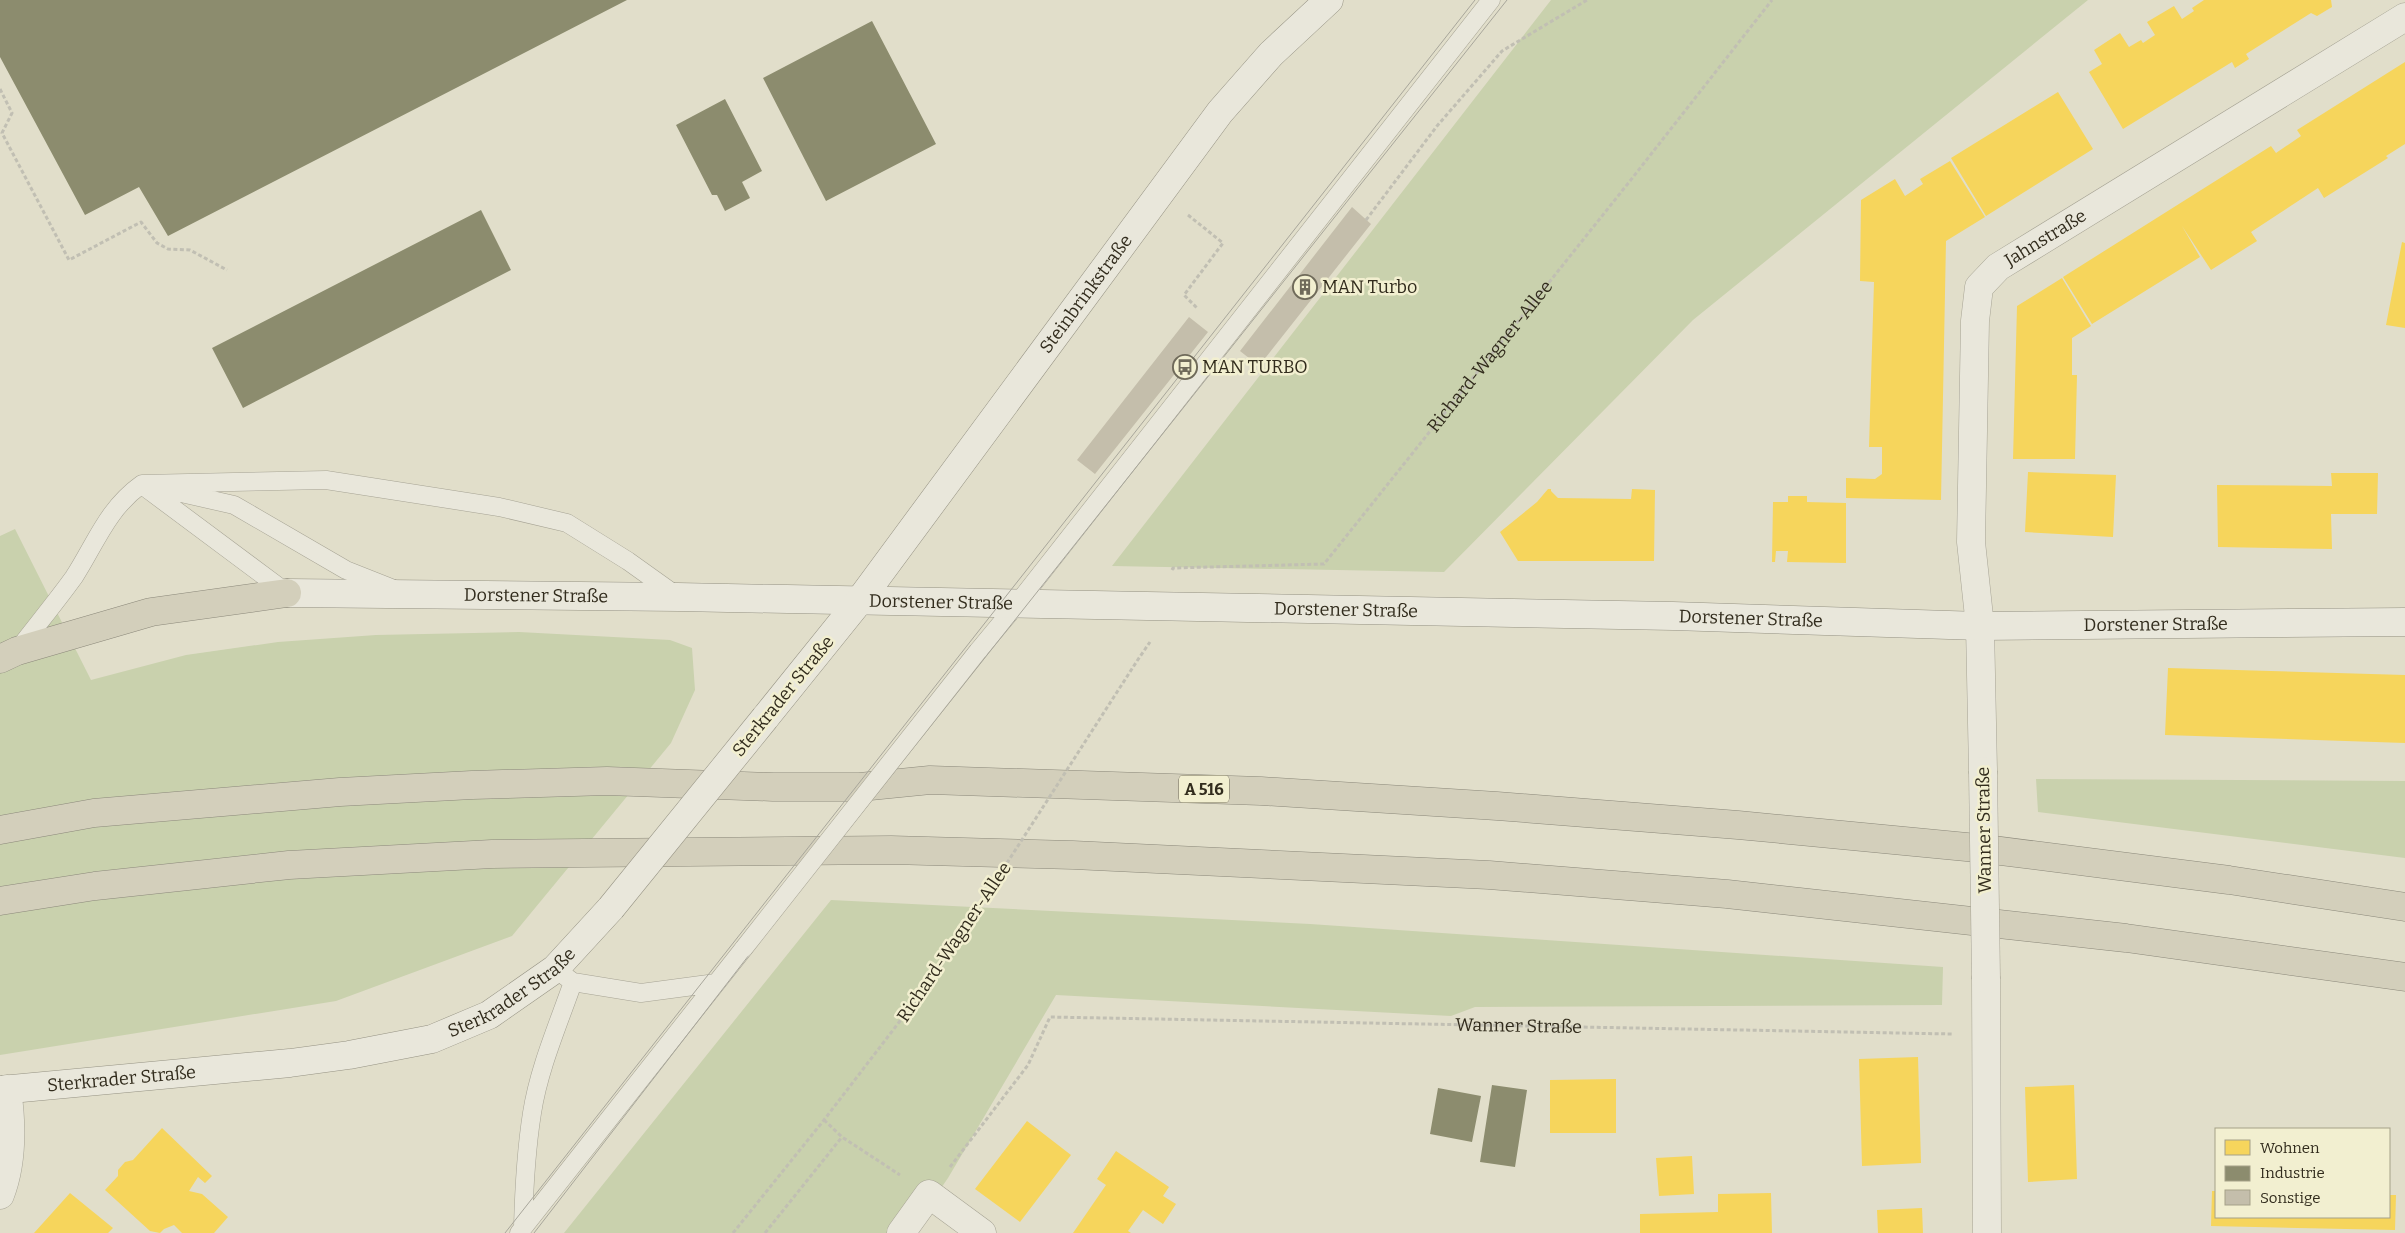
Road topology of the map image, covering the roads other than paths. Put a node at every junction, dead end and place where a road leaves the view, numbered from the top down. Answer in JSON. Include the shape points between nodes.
{"nodes":[{"id":1,"x":1329,"y":0,"type":"edge"},
{"id":2,"x":1491,"y":0,"type":"edge"},
{"id":3,"x":2405,"y":17,"type":"edge"},
{"id":4,"x":142,"y":484,"type":"junction"},
{"id":5,"x":287,"y":593,"type":"junction"},
{"id":6,"x":411,"y":595,"type":"junction"},
{"id":7,"x":678,"y":597,"type":"junction"},
{"id":8,"x":860,"y":600,"type":"junction"},
{"id":9,"x":1017,"y":604,"type":"junction"},
{"id":10,"x":2405,"y":622,"type":"edge"},
{"id":11,"x":1980,"y":626,"type":"junction"},
{"id":12,"x":8,"y":655,"type":"edge"},
{"id":13,"x":0,"y":830,"type":"edge"},
{"id":14,"x":0,"y":901,"type":"edge"},
{"id":15,"x":2405,"y":907,"type":"edge"},
{"id":16,"x":564,"y":976,"type":"junction"},
{"id":17,"x":2405,"y":977,"type":"edge"},
{"id":18,"x":716,"y":983,"type":"junction"},
{"id":19,"x":4,"y":1090,"type":"edge"},
{"id":20,"x":0,"y":1195,"type":"edge"},
{"id":21,"x":521,"y":1230,"type":"edge"},
{"id":22,"x":901,"y":1233,"type":"edge"},
{"id":23,"x":982,"y":1233,"type":"edge"},
{"id":24,"x":1987,"y":1233,"type":"edge"}],
"edges":[{"from":1,"to":8,"type":"street","name":"Steinbrinkstraße","via":[[1271,54],[1220,112]]},
{"from":2,"to":9,"type":"lane"},
{"from":3,"to":11,"type":"street","name":"Jahnstraße","via":[[1998,267],[1979,287],[1971,542]]},
{"from":4,"to":5,"type":"lane"},
{"from":4,"to":6,"type":"lane","via":[[234,505],[346,570]]},
{"from":4,"to":7,"type":"lane","via":[[326,480],[499,507],[567,523]]},
{"from":4,"to":12,"type":"lane","via":[[124,497],[73,577]]},
{"from":5,"to":6,"type":"street","name":"Dorstener Straße"},
{"from":5,"to":12,"type":"highway","via":[[151,612]]},
{"from":6,"to":7,"type":"street","name":"Dorstener Straße"},
{"from":7,"to":8,"type":"street","name":"Dorstener Straße"},
{"from":8,"to":9,"type":"street","name":"Dorstener Straße"},
{"from":8,"to":16,"type":"street","name":"Sterkrader Straße","bridge":true,"via":[[611,908]]},
{"from":9,"to":11,"type":"street","name":"Dorstener Straße","via":[[1664,616]]},
{"from":9,"to":18,"type":"lane","bridge":true},
{"from":10,"to":11,"type":"street","name":"Dorstener Straße"},
{"from":11,"to":24,"type":"street","name":"Wanner Straße","bridge":true},
{"from":13,"to":15,"type":"highway","number":"A 516","via":[[94,813],[340,792],[607,781],[860,787],[930,780],[1262,791],[1738,825],[1977,848],[2229,880]]},
{"from":14,"to":17,"type":"highway","via":[[95,886],[290,865],[492,854],[891,850],[1073,855],[1480,874],[1727,894],[2126,938]]},
{"from":16,"to":18,"type":"lane","via":[[641,993]]},
{"from":16,"to":19,"type":"street","name":"Sterkrader Straße","via":[[489,1015],[432,1039],[290,1064]]},
{"from":16,"to":21,"type":"lane","via":[[532,1112]]},
{"from":18,"to":21,"type":"lane"},
{"from":19,"to":20,"type":"street","via":[[12,1121],[5,1181]]},
{"from":22,"to":23,"type":"street","via":[[929,1194]]}]}
